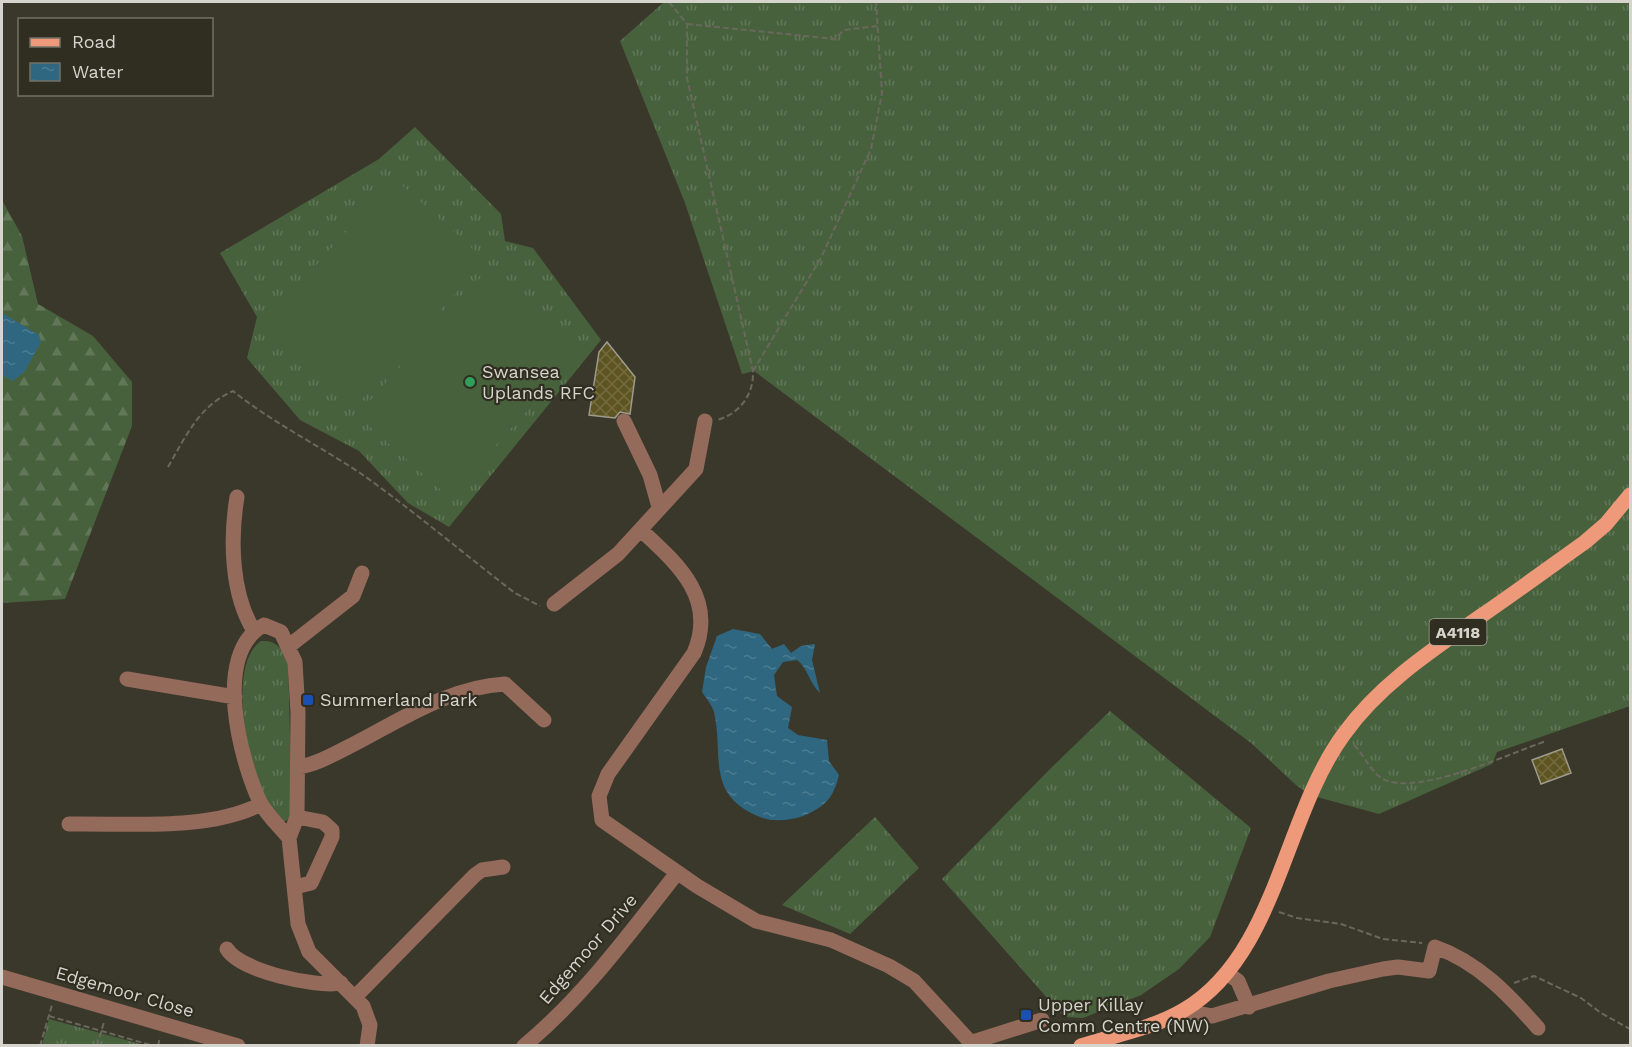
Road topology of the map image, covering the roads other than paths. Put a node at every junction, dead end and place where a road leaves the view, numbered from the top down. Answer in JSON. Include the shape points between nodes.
{"nodes":[{"id":1,"x":624,"y":421,"type":"dead end"},
{"id":2,"x":705,"y":421,"type":"road end"},
{"id":3,"x":1630,"y":495,"type":"edge"},
{"id":4,"x":237,"y":497,"type":"dead end"},
{"id":5,"x":659,"y":507,"type":"junction"},
{"id":6,"x":642,"y":531,"type":"junction"},
{"id":7,"x":362,"y":573,"type":"dead end"},
{"id":8,"x":554,"y":604,"type":"road end"},
{"id":9,"x":254,"y":631,"type":"junction"},
{"id":10,"x":289,"y":646,"type":"junction"},
{"id":11,"x":127,"y":679,"type":"dead end"},
{"id":12,"x":235,"y":697,"type":"junction"},
{"id":13,"x":544,"y":720,"type":"dead end"},
{"id":14,"x":298,"y":767,"type":"junction"},
{"id":15,"x":261,"y":804,"type":"junction"},
{"id":16,"x":297,"y":817,"type":"junction"},
{"id":17,"x":69,"y":824,"type":"dead end"},
{"id":18,"x":289,"y":838,"type":"junction"},
{"id":19,"x":503,"y":867,"type":"dead end"},
{"id":20,"x":677,"y":873,"type":"junction"},
{"id":21,"x":295,"y":886,"type":"junction"},
{"id":22,"x":227,"y":949,"type":"dead end"},
{"id":23,"x":1227,"y":973,"type":"junction"},
{"id":24,"x":2,"y":977,"type":"edge"},
{"id":25,"x":341,"y":983,"type":"junction"},
{"id":26,"x":355,"y":997,"type":"junction"},
{"id":27,"x":1248,"y":1006,"type":"junction"},
{"id":28,"x":1184,"y":1011,"type":"junction"},
{"id":29,"x":1042,"y":1020,"type":"dead end"},
{"id":30,"x":1538,"y":1028,"type":"dead end"},
{"id":31,"x":974,"y":1044,"type":"edge"},
{"id":32,"x":238,"y":1046,"type":"edge"},
{"id":33,"x":367,"y":1046,"type":"edge"},
{"id":34,"x":524,"y":1046,"type":"edge"},
{"id":35,"x":1081,"y":1046,"type":"edge"}],
"edges":[{"from":1,"to":5,"type":"street","via":[[650,475]]},
{"from":2,"to":5,"type":"street","via":[[696,469]]},
{"from":3,"to":23,"type":"main road","number":"A4118","via":[[1585,542],[1395,680],[1343,735],[1310,795],[1255,930]]},
{"from":4,"to":9,"type":"street","via":[[232,527],[235,563],[243,607]]},
{"from":5,"to":6,"type":"street"},
{"from":6,"to":8,"type":"street"},
{"from":6,"to":20,"type":"street","via":[[669,555],[691,583],[702,611],[702,633],[694,652],[608,774],[599,796],[602,820]]},
{"from":7,"to":10,"type":"street","via":[[352,596]]},
{"from":9,"to":10,"type":"street","via":[[273,627]]},
{"from":9,"to":12,"type":"street","via":[[236,661]]},
{"from":10,"to":14,"type":"street","via":[[295,662]]},
{"from":11,"to":12,"type":"street"},
{"from":12,"to":15,"type":"street","via":[[237,727]]},
{"from":13,"to":14,"type":"street","via":[[505,684],[478,686],[435,703],[322,760]]},
{"from":14,"to":16,"type":"street"},
{"from":15,"to":17,"type":"street","via":[[229,818],[209,821]]},
{"from":15,"to":18,"type":"street"},
{"from":16,"to":18,"type":"street"},
{"from":16,"to":21,"type":"street","via":[[323,822],[332,830],[332,837],[311,883]]},
{"from":18,"to":21,"type":"street"},
{"from":19,"to":26,"type":"street","via":[[475,875]]},
{"from":20,"to":31,"type":"street","via":[[756,921],[831,940],[889,966],[914,981]]},
{"from":20,"to":34,"type":"street","name":"Edgemoor Drive","via":[[610,960]]},
{"from":21,"to":25,"type":"street","via":[[298,924],[309,952]]},
{"from":22,"to":25,"type":"street","via":[[232,958],[273,974],[327,986]]},
{"from":23,"to":27,"type":"street","via":[[1238,981]]},
{"from":23,"to":28,"type":"main road","number":"A4118"},
{"from":24,"to":32,"type":"street","name":"Edgemoor Close"},
{"from":25,"to":26,"type":"street"},
{"from":26,"to":33,"type":"street","via":[[370,1025]]},
{"from":27,"to":28,"type":"street","via":[[1212,1016]]},
{"from":27,"to":30,"type":"street","via":[[1383,969],[1429,971],[1435,947],[1503,987]]},
{"from":28,"to":35,"type":"main road","number":"A4118"},
{"from":29,"to":31,"type":"street"}]}
